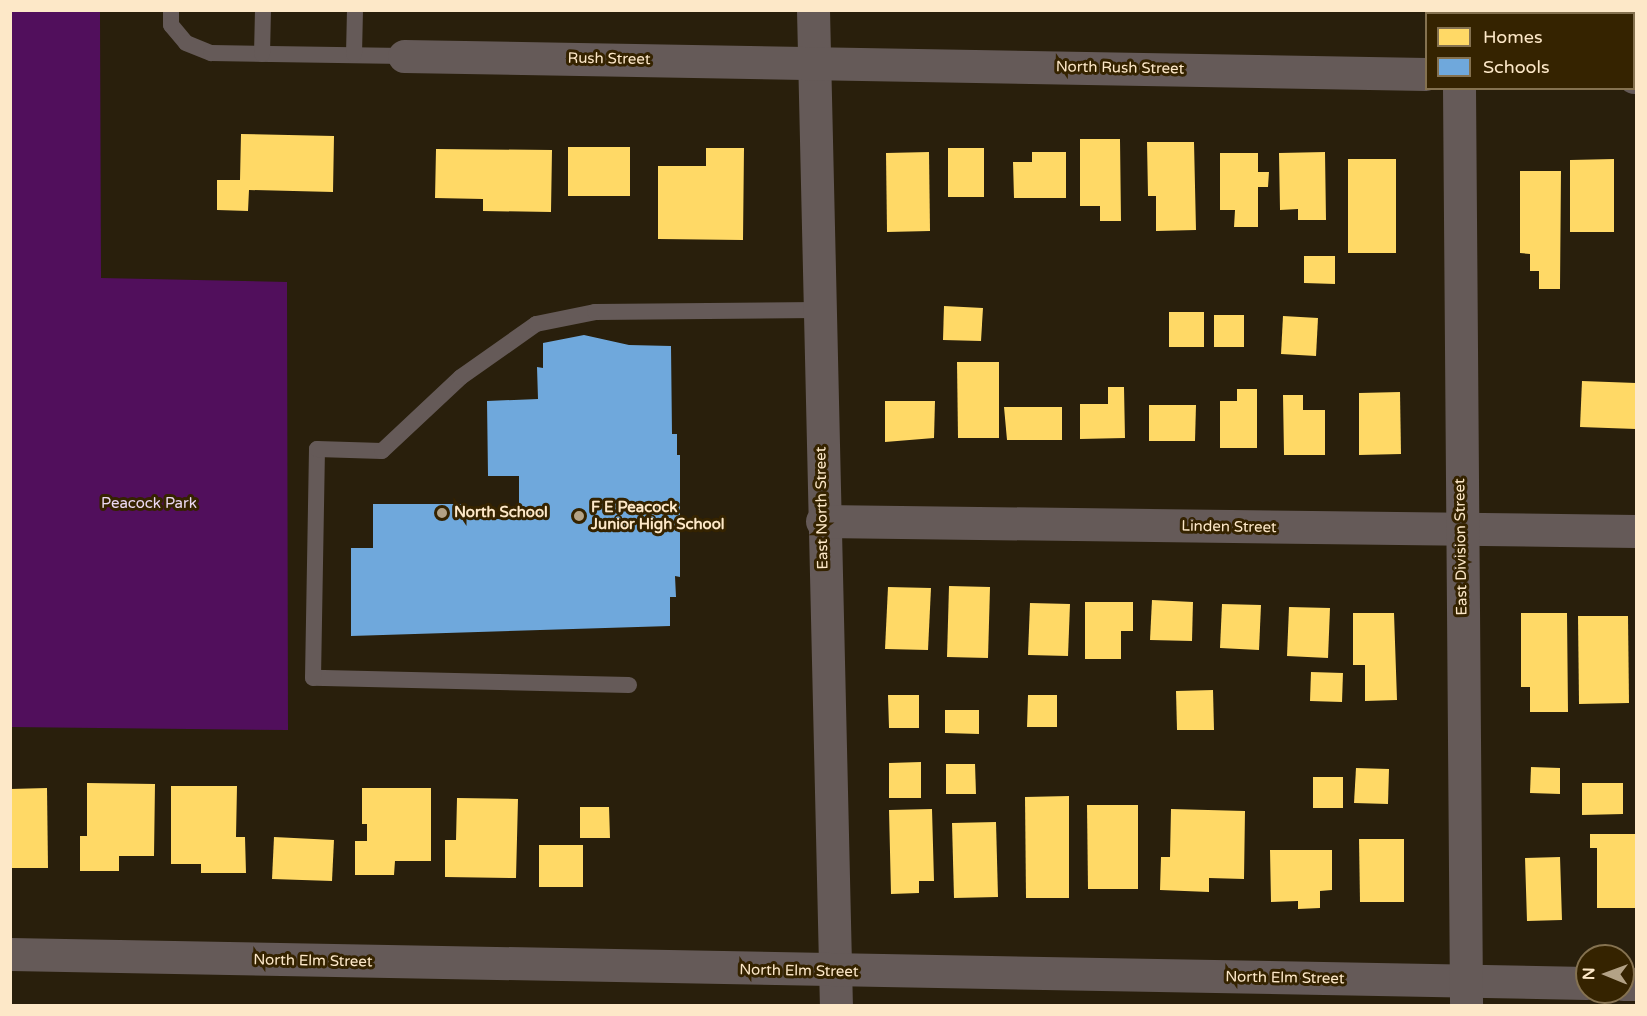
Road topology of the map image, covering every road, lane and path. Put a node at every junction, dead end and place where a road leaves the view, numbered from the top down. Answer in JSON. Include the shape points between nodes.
{"nodes":[{"id":1,"x":171,"y":10,"type":"edge"},
{"id":2,"x":263,"y":10,"type":"edge"},
{"id":3,"x":355,"y":10,"type":"edge"},
{"id":4,"x":813,"y":10,"type":"edge"},
{"id":5,"x":262,"y":54,"type":"junction"},
{"id":6,"x":354,"y":54,"type":"junction"},
{"id":7,"x":404,"y":56,"type":"joint"},
{"id":8,"x":813,"y":62,"type":"junction"},
{"id":9,"x":1425,"y":74,"type":"edge"},
{"id":10,"x":1459,"y":90,"type":"edge"},
{"id":11,"x":818,"y":310,"type":"junction"},
{"id":12,"x":822,"y":521,"type":"junction"},
{"id":13,"x":1461,"y":530,"type":"junction"},
{"id":14,"x":1636,"y":531,"type":"edge"},
{"id":15,"x":629,"y":685,"type":"dead end"},
{"id":16,"x":10,"y":954,"type":"edge"},
{"id":17,"x":836,"y":972,"type":"junction"},
{"id":18,"x":1575,"y":984,"type":"edge"},
{"id":19,"x":1466,"y":993,"type":"edge"},
{"id":20,"x":836,"y":1005,"type":"edge"}],
"edges":[{"from":1,"to":5,"type":"lane","via":[[171,25],[186,43],[211,53]]},
{"from":2,"to":5,"type":"lane"},
{"from":3,"to":6,"type":"lane"},
{"from":4,"to":8,"type":"street","name":"East North Street"},
{"from":5,"to":6,"type":"lane"},
{"from":6,"to":7,"type":"lane"},
{"from":7,"to":8,"type":"street","name":"Rush Street"},
{"from":8,"to":9,"type":"street","name":"North Rush Street"},
{"from":8,"to":11,"type":"street","name":"East North Street"},
{"from":10,"to":13,"type":"street","name":"East Division Street"},
{"from":11,"to":12,"type":"street","name":"East North Street"},
{"from":11,"to":15,"type":"lane","via":[[595,312],[536,324],[461,377],[382,451],[316,448],[313,678]]},
{"from":12,"to":13,"type":"street","name":"Linden Street"},
{"from":12,"to":17,"type":"street","name":"East North Street"},
{"from":13,"to":14,"type":"street","name":"Linden Street"},
{"from":13,"to":19,"type":"street","name":"East Division Street"},
{"from":16,"to":17,"type":"street","name":"North Elm Street"},
{"from":17,"to":19,"type":"street","name":"North Elm Street"},
{"from":17,"to":20,"type":"street","name":"East North Street"},
{"from":18,"to":19,"type":"street","name":"North Elm Street"}]}
